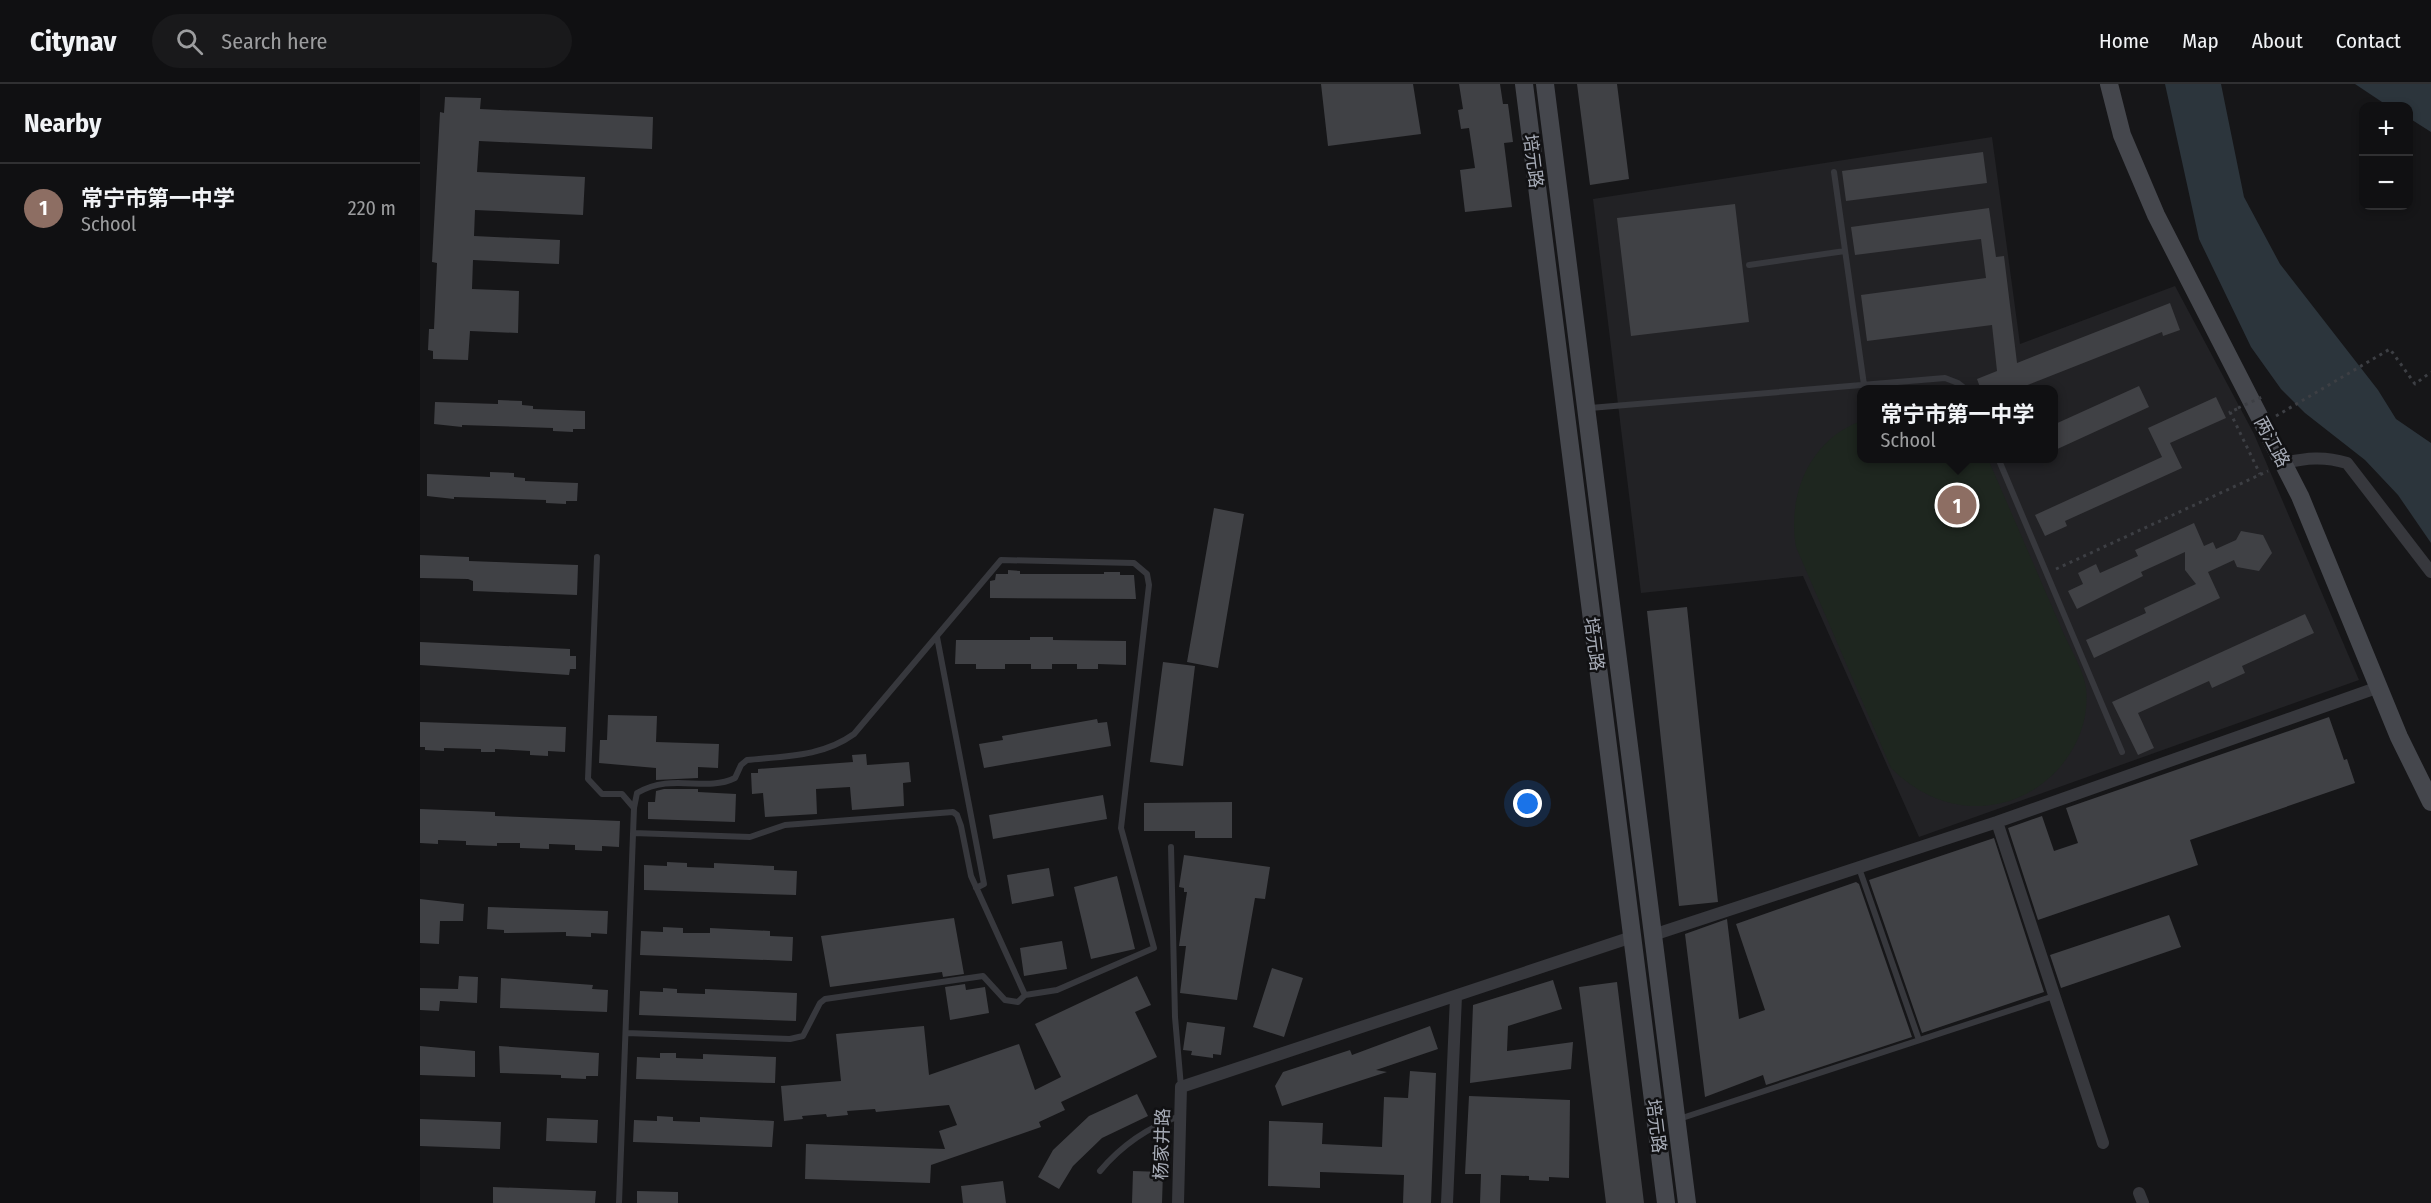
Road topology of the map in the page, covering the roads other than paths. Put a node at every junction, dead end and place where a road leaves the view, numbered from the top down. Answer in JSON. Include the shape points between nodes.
{"nodes":[{"id":1,"x":1524,"y":84,"type":"edge"},
{"id":2,"x":1545,"y":84,"type":"edge"},
{"id":3,"x":2109,"y":84,"type":"edge"},
{"id":4,"x":1834,"y":172,"type":"dead end"},
{"id":5,"x":1845,"y":251,"type":"junction"},
{"id":6,"x":1749,"y":265,"type":"dead end"},
{"id":7,"x":1864,"y":385,"type":"joint"},
{"id":8,"x":1961,"y":385,"type":"edge"},
{"id":9,"x":1857,"y":386,"type":"edge"},
{"id":10,"x":1586,"y":409,"type":"junction"},
{"id":11,"x":2000,"y":463,"type":"edge"},
{"id":12,"x":2284,"y":463,"type":"junction"},
{"id":13,"x":597,"y":557,"type":"dead end"},
{"id":14,"x":2431,"y":572,"type":"edge"},
{"id":15,"x":937,"y":637,"type":"junction"},
{"id":16,"x":2379,"y":687,"type":"junction"},
{"id":17,"x":2122,"y":752,"type":"dead end"},
{"id":18,"x":2431,"y":802,"type":"edge"},
{"id":19,"x":634,"y":808,"type":"junction"},
{"id":20,"x":1997,"y":822,"type":"junction"},
{"id":21,"x":633,"y":833,"type":"junction"},
{"id":22,"x":1172,"y":847,"type":"dead end"},
{"id":23,"x":1858,"y":867,"type":"junction"},
{"id":24,"x":976,"y":888,"type":"junction"},
{"id":25,"x":1653,"y":935,"type":"junction"},
{"id":26,"x":1632,"y":937,"type":"junction"},
{"id":27,"x":1025,"y":995,"type":"junction"},
{"id":28,"x":1456,"y":996,"type":"junction"},
{"id":29,"x":2054,"y":996,"type":"junction"},
{"id":30,"x":626,"y":1033,"type":"junction"},
{"id":31,"x":1919,"y":1040,"type":"junction"},
{"id":32,"x":1181,"y":1087,"type":"junction"},
{"id":33,"x":1180,"y":1116,"type":"junction"},
{"id":34,"x":1677,"y":1119,"type":"junction"},
{"id":35,"x":2103,"y":1143,"type":"dead end"},
{"id":36,"x":1100,"y":1171,"type":"dead end"},
{"id":37,"x":619,"y":1203,"type":"edge"},
{"id":38,"x":1178,"y":1203,"type":"edge"},
{"id":39,"x":1448,"y":1203,"type":"edge"},
{"id":40,"x":1666,"y":1203,"type":"edge"},
{"id":41,"x":1688,"y":1203,"type":"edge"}],
"edges":[{"from":1,"to":26,"type":"main road","name":"培元路"},
{"from":2,"to":10,"type":"main road","name":"培元路"},
{"from":3,"to":12,"type":"main road","name":"两江路","via":[[2122,135],[2156,215]]},
{"from":4,"to":5,"type":"lane"},
{"from":5,"to":6,"type":"lane"},
{"from":5,"to":7,"type":"lane"},
{"from":7,"to":8,"type":"lane","via":[[1945,378]]},
{"from":9,"to":10,"type":"lane"},
{"from":10,"to":25,"type":"main road","name":"培元路"},
{"from":11,"to":17,"type":"lane"},
{"from":12,"to":14,"type":"street","via":[[2314,458],[2347,463]]},
{"from":12,"to":16,"type":"main road","name":"两江路"},
{"from":13,"to":19,"type":"lane","via":[[588,778],[602,794],[622,794]]},
{"from":15,"to":19,"type":"lane","via":[[844,741],[813,753],[747,760],[735,778],[725,783],[660,782],[637,793]]},
{"from":15,"to":24,"type":"lane","via":[[984,884]]},
{"from":15,"to":27,"type":"lane","via":[[1001,560],[1134,563],[1147,574],[1149,585],[1121,828],[1154,948],[1057,990]]},
{"from":16,"to":18,"type":"main road","name":"两江路"},
{"from":16,"to":20,"type":"street"},
{"from":19,"to":21,"type":"lane"},
{"from":20,"to":23,"type":"street"},
{"from":20,"to":29,"type":"street"},
{"from":21,"to":24,"type":"lane","via":[[750,837],[785,825],[953,812]]},
{"from":21,"to":30,"type":"lane"},
{"from":22,"to":32,"type":"lane","via":[[1175,1017]]},
{"from":23,"to":25,"type":"street"},
{"from":23,"to":31,"type":"lane"},
{"from":24,"to":27,"type":"lane"},
{"from":25,"to":34,"type":"main road","name":"培元路"},
{"from":26,"to":28,"type":"street"},
{"from":26,"to":40,"type":"main road","name":"培元路"},
{"from":27,"to":30,"type":"lane","via":[[1017,1002],[1005,1000],[983,976],[825,999],[803,1036],[790,1039]]},
{"from":28,"to":32,"type":"street"},
{"from":28,"to":39,"type":"street"},
{"from":29,"to":31,"type":"lane"},
{"from":29,"to":35,"type":"street"},
{"from":30,"to":37,"type":"lane"},
{"from":31,"to":34,"type":"lane"},
{"from":32,"to":33,"type":"street","name":"杨家井路"},
{"from":33,"to":36,"type":"lane","via":[[1146,1132],[1116,1153]]},
{"from":33,"to":38,"type":"street","name":"杨家井路"},
{"from":34,"to":41,"type":"main road","name":"培元路"}]}
